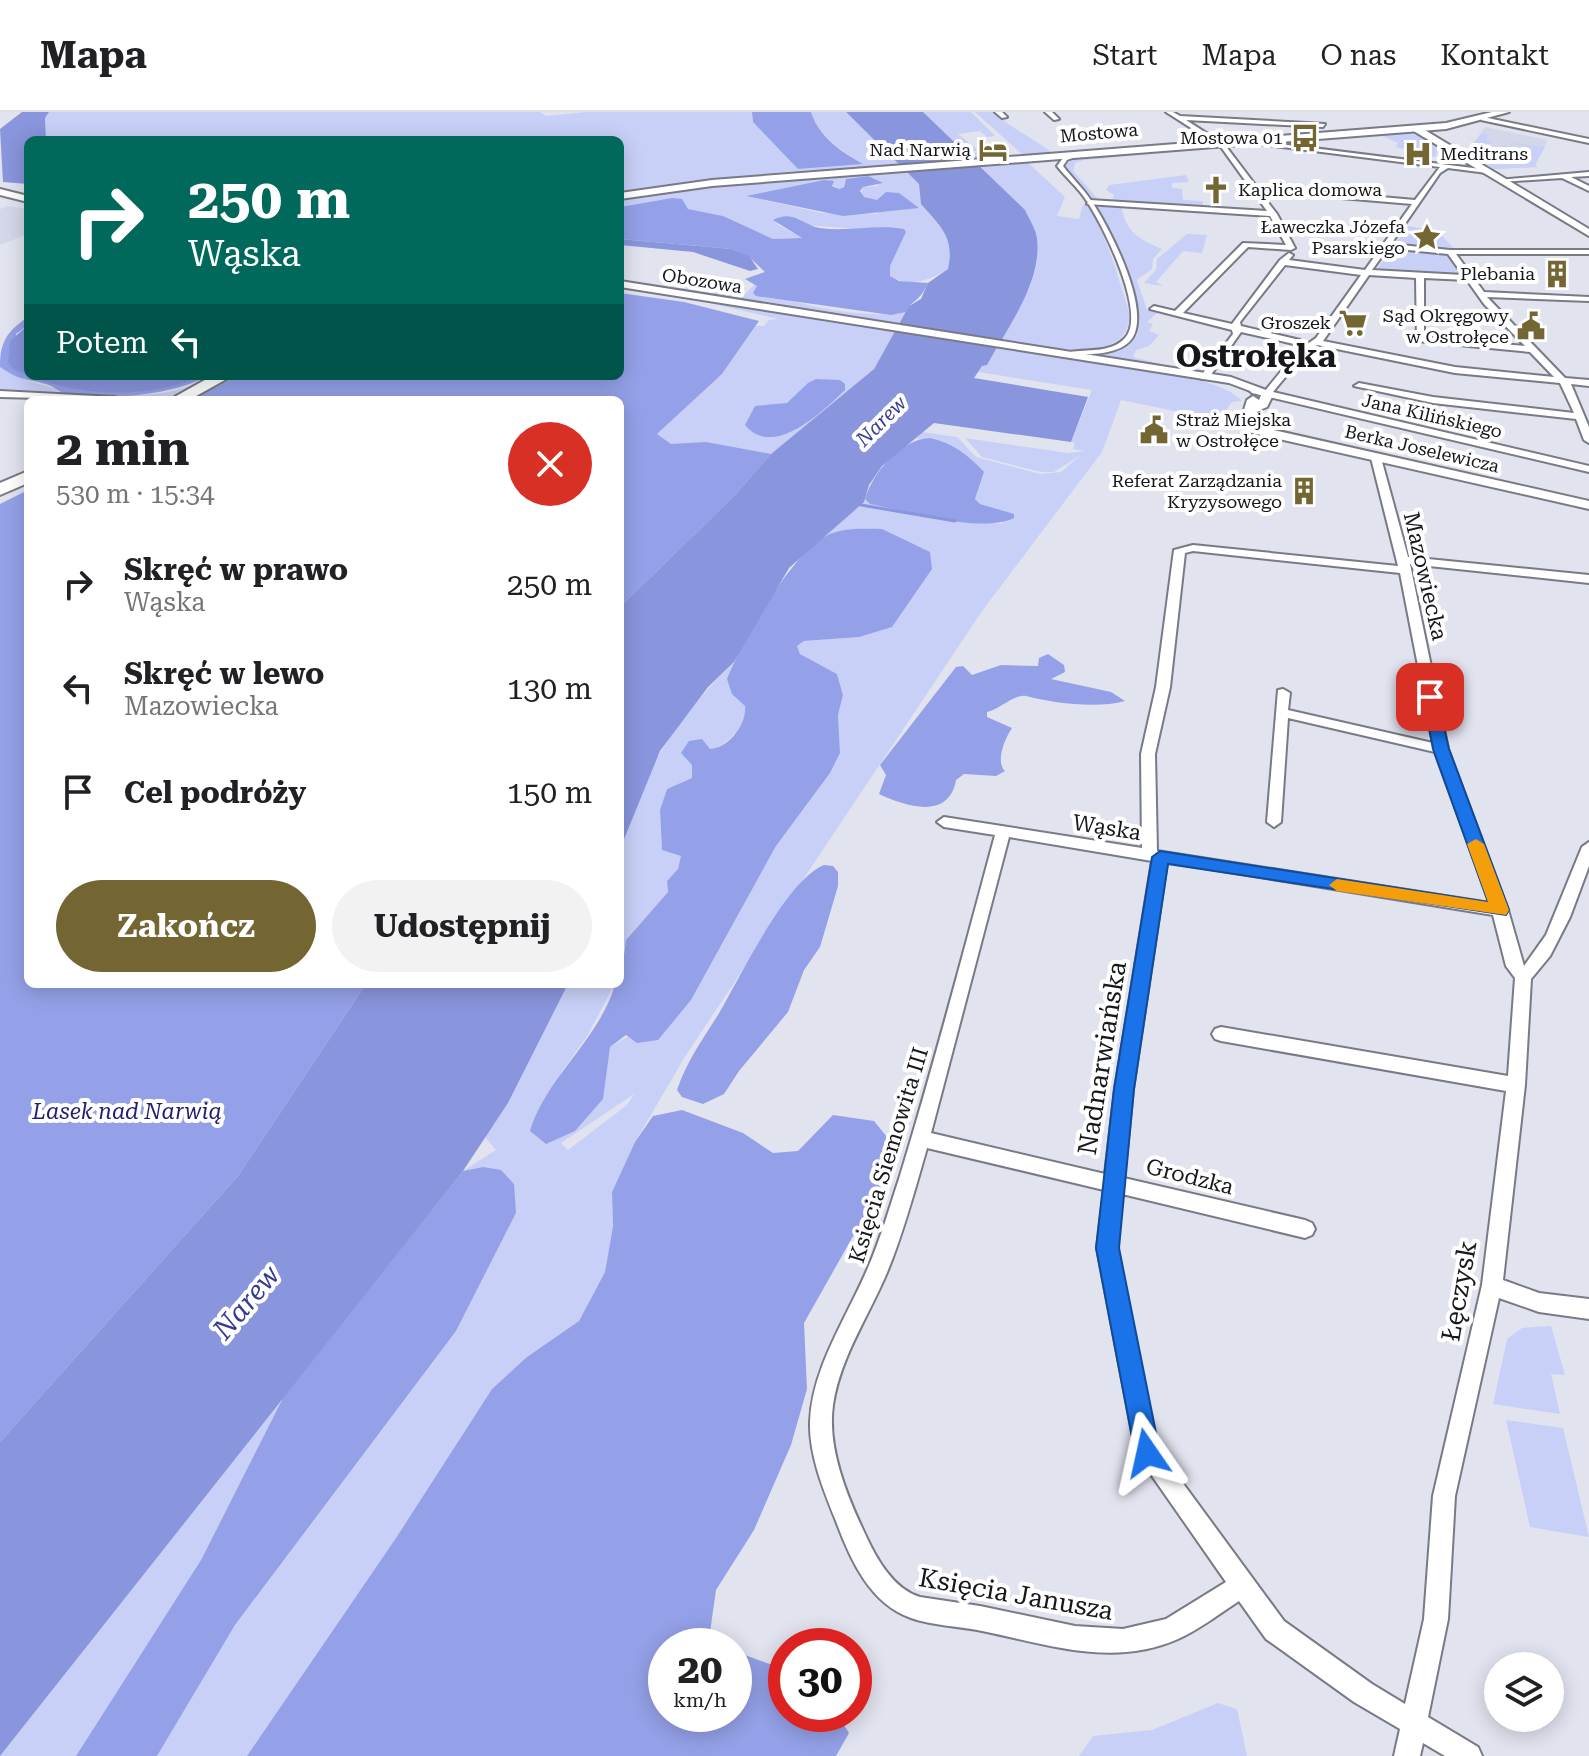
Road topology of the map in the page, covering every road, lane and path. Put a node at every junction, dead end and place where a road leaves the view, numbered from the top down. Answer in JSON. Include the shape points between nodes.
{"nodes":[{"id":1,"x":1048,"y":112,"type":"edge"},
{"id":2,"x":1169,"y":112,"type":"edge"},
{"id":3,"x":1225,"y":112,"type":"edge"},
{"id":4,"x":1318,"y":112,"type":"edge"},
{"id":5,"x":1504,"y":112,"type":"edge"},
{"id":6,"x":1486,"y":116,"type":"edge"},
{"id":7,"x":1179,"y":118,"type":"junction"},
{"id":8,"x":1056,"y":119,"type":"dead end"},
{"id":9,"x":1234,"y":121,"type":"junction"},
{"id":10,"x":1323,"y":125,"type":"junction"},
{"id":11,"x":1420,"y":128,"type":"junction"},
{"id":12,"x":1335,"y":132,"type":"junction"},
{"id":13,"x":1243,"y":140,"type":"junction"},
{"id":14,"x":1589,"y":141,"type":"edge"},
{"id":15,"x":1217,"y":142,"type":"junction"},
{"id":16,"x":1079,"y":153,"type":"junction"},
{"id":17,"x":1472,"y":162,"type":"junction"},
{"id":18,"x":1445,"y":167,"type":"junction"},
{"id":19,"x":1487,"y":171,"type":"junction"},
{"id":20,"x":1589,"y":174,"type":"edge"},
{"id":21,"x":1563,"y":176,"type":"junction"},
{"id":22,"x":1501,"y":180,"type":"junction"},
{"id":23,"x":1254,"y":188,"type":"junction"},
{"id":24,"x":1589,"y":189,"type":"edge"},
{"id":25,"x":0,"y":192,"type":"edge"},
{"id":26,"x":624,"y":195,"type":"edge"},
{"id":27,"x":24,"y":198,"type":"edge"},
{"id":28,"x":1090,"y":202,"type":"junction"},
{"id":29,"x":1417,"y":202,"type":"junction"},
{"id":30,"x":1273,"y":214,"type":"junction"},
{"id":31,"x":1589,"y":233,"type":"edge"},
{"id":32,"x":1386,"y":246,"type":"junction"},
{"id":33,"x":1291,"y":248,"type":"junction"},
{"id":34,"x":1450,"y":252,"type":"junction"},
{"id":35,"x":1589,"y":252,"type":"edge"},
{"id":36,"x":1283,"y":262,"type":"junction"},
{"id":37,"x":1367,"y":272,"type":"junction"},
{"id":38,"x":1420,"y":274,"type":"junction"},
{"id":39,"x":1469,"y":278,"type":"junction"},
{"id":40,"x":624,"y":285,"type":"edge"},
{"id":41,"x":1481,"y":294,"type":"junction"},
{"id":42,"x":1589,"y":299,"type":"edge"},
{"id":43,"x":1154,"y":309,"type":"dead end"},
{"id":44,"x":1177,"y":314,"type":"junction"},
{"id":45,"x":1235,"y":328,"type":"junction"},
{"id":46,"x":1311,"y":345,"type":"junction"},
{"id":47,"x":1535,"y":350,"type":"junction"},
{"id":48,"x":1072,"y":353,"type":"junction"},
{"id":49,"x":1210,"y":378,"type":"junction"},
{"id":50,"x":216,"y":380,"type":"edge"},
{"id":51,"x":1564,"y":382,"type":"junction"},
{"id":52,"x":1589,"y":383,"type":"edge"},
{"id":53,"x":1359,"y":386,"type":"dead end"},
{"id":54,"x":1262,"y":392,"type":"junction"},
{"id":55,"x":0,"y":394,"type":"edge"},
{"id":56,"x":38,"y":396,"type":"edge"},
{"id":57,"x":185,"y":396,"type":"edge"},
{"id":58,"x":1580,"y":417,"type":"junction"},
{"id":59,"x":1589,"y":440,"type":"edge"},
{"id":60,"x":1376,"y":458,"type":"junction"},
{"id":61,"x":1589,"y":469,"type":"edge"},
{"id":62,"x":24,"y":478,"type":"edge"},
{"id":63,"x":0,"y":490,"type":"edge"},
{"id":64,"x":1589,"y":505,"type":"edge"},
{"id":65,"x":1403,"y":565,"type":"junction"},
{"id":66,"x":1589,"y":579,"type":"edge"},
{"id":67,"x":1283,"y":693,"type":"dead end"},
{"id":68,"x":1282,"y":713,"type":"junction"},
{"id":69,"x":1441,"y":749,"type":"junction"},
{"id":70,"x":944,"y":822,"type":"dead end"},
{"id":71,"x":1274,"y":822,"type":"dead end"},
{"id":72,"x":1003,"y":832,"type":"junction"},
{"id":73,"x":1589,"y":847,"type":"edge"},
{"id":74,"x":1155,"y":857,"type":"junction"},
{"id":75,"x":1500,"y":910,"type":"junction"},
{"id":76,"x":1523,"y":977,"type":"junction"},
{"id":77,"x":1221,"y":1034,"type":"dead end"},
{"id":78,"x":1516,"y":1085,"type":"junction"},
{"id":79,"x":922,"y":1139,"type":"junction"},
{"id":80,"x":1112,"y":1182,"type":"junction"},
{"id":81,"x":1305,"y":1229,"type":"dead end"},
{"id":82,"x":1492,"y":1285,"type":"junction"},
{"id":83,"x":1589,"y":1309,"type":"edge"},
{"id":84,"x":834,"y":1487,"type":"joint"},
{"id":85,"x":1242,"y":1585,"type":"junction"},
{"id":86,"x":1414,"y":1726,"type":"junction"},
{"id":87,"x":1407,"y":1756,"type":"edge"},
{"id":88,"x":1469,"y":1756,"type":"edge"}],
"edges":[{"from":1,"to":8,"type":"street"},
{"from":2,"to":7,"type":"street"},
{"from":3,"to":9,"type":"street"},
{"from":4,"to":10,"type":"street"},
{"from":5,"to":6,"type":"main road"},
{"from":6,"to":11,"type":"main road"},
{"from":6,"to":11,"type":"main road"},
{"from":6,"to":14,"type":"street"},
{"from":7,"to":9,"type":"street"},
{"from":7,"to":15,"type":"street"},
{"from":9,"to":10,"type":"street"},
{"from":10,"to":12,"type":"street"},
{"from":11,"to":12,"type":"main road","name":"Mostowa"},
{"from":11,"to":17,"type":"street"},
{"from":12,"to":13,"type":"main road","name":"Mostowa"},
{"from":13,"to":15,"type":"main road","name":"Mostowa"},
{"from":13,"to":18,"type":"street"},
{"from":15,"to":16,"type":"main road","name":"Mostowa"},
{"from":15,"to":23,"type":"street"},
{"from":16,"to":26,"type":"main road","name":"Mostowa","via":[[698,184]]},
{"from":16,"to":28,"type":"street","via":[[1060,166]]},
{"from":17,"to":18,"type":"street"},
{"from":17,"to":19,"type":"street"},
{"from":18,"to":19,"type":"street"},
{"from":18,"to":29,"type":"street"},
{"from":19,"to":22,"type":"street"},
{"from":20,"to":21,"type":"street"},
{"from":21,"to":22,"type":"street"},
{"from":21,"to":24,"type":"street"},
{"from":22,"to":31,"type":"street"},
{"from":23,"to":29,"type":"street"},
{"from":23,"to":30,"type":"street"},
{"from":25,"to":27,"type":"main road"},
{"from":28,"to":30,"type":"street"},
{"from":28,"to":48,"type":"street","via":[[1112,241],[1134,322],[1131,336],[1118,345]]},
{"from":29,"to":32,"type":"street"},
{"from":30,"to":33,"type":"street"},
{"from":32,"to":34,"type":"street"},
{"from":32,"to":37,"type":"street"},
{"from":33,"to":36,"type":"street"},
{"from":33,"to":44,"type":"street","via":[[1249,245]]},
{"from":34,"to":35,"type":"street"},
{"from":34,"to":39,"type":"street"},
{"from":36,"to":37,"type":"street"},
{"from":36,"to":45,"type":"street"},
{"from":37,"to":38,"type":"street"},
{"from":37,"to":46,"type":"street"},
{"from":38,"to":39,"type":"street"},
{"from":38,"to":47,"type":"street","via":[[1420,339]]},
{"from":39,"to":41,"type":"street"},
{"from":40,"to":48,"type":"street","name":"Obozowa"},
{"from":41,"to":42,"type":"street"},
{"from":41,"to":47,"type":"street"},
{"from":43,"to":44,"type":"street"},
{"from":44,"to":45,"type":"street"},
{"from":45,"to":46,"type":"street"},
{"from":45,"to":49,"type":"street","via":[[1237,334]]},
{"from":46,"to":51,"type":"street","via":[[1447,369]]},
{"from":46,"to":54,"type":"street"},
{"from":47,"to":51,"type":"street"},
{"from":48,"to":49,"type":"street","name":"Obozowa"},
{"from":49,"to":54,"type":"street","name":"Obozowa"},
{"from":50,"to":57,"type":"main road"},
{"from":51,"to":52,"type":"street"},
{"from":51,"to":58,"type":"street"},
{"from":53,"to":58,"type":"street"},
{"from":54,"to":60,"type":"street","name":"Berka Joselewicza","via":[[1248,426]]},
{"from":54,"to":61,"type":"street","name":"Jana Kilińskiego"},
{"from":55,"to":56,"type":"street"},
{"from":58,"to":59,"type":"street"},
{"from":60,"to":64,"type":"street","name":"Berka Joselewicza"},
{"from":60,"to":65,"type":"street","name":"Mazowiecka"},
{"from":62,"to":63,"type":"main road"},
{"from":65,"to":66,"type":"street"},
{"from":65,"to":69,"type":"street","name":"Mazowiecka"},
{"from":65,"to":74,"type":"street","name":"Nadnarwiańska","via":[[1183,548],[1148,754]]},
{"from":67,"to":68,"type":"street"},
{"from":68,"to":69,"type":"street"},
{"from":68,"to":71,"type":"street"},
{"from":69,"to":75,"type":"street","name":"Mazowiecka"},
{"from":70,"to":72,"type":"street","name":"Wąska"},
{"from":72,"to":74,"type":"street","name":"Wąska"},
{"from":72,"to":79,"type":"street","name":"Księcia Siemowita III"},
{"from":73,"to":76,"type":"street","via":[[1551,939],[1534,969]]},
{"from":74,"to":75,"type":"street","name":"Wąska"},
{"from":74,"to":80,"type":"street","name":"Nadnarwiańska"},
{"from":75,"to":76,"type":"street","name":"Mazowiecka","via":[[1514,966]]},
{"from":76,"to":78,"type":"street","name":"Łęczysk"},
{"from":77,"to":78,"type":"street"},
{"from":78,"to":82,"type":"street","name":"Łęczysk"},
{"from":79,"to":80,"type":"street","name":"Grodzka"},
{"from":79,"to":84,"type":"street","name":"Księcia Siemowita III","via":[[879,1269],[843,1345],[821,1411]]},
{"from":80,"to":81,"type":"street","name":"Grodzka"},
{"from":80,"to":85,"type":"street","name":"Nadnarwiańska","via":[[1107,1248],[1147,1453]]},
{"from":82,"to":83,"type":"street","via":[[1555,1308]]},
{"from":82,"to":86,"type":"street","name":"Łęczysk","via":[[1444,1496],[1436,1619]]},
{"from":84,"to":85,"type":"street","name":"Księcia Janusza","via":[[863,1561],[902,1603],[1102,1642],[1138,1640],[1171,1630]]},
{"from":85,"to":86,"type":"street","name":"Nadnarwiańska","via":[[1275,1630]]},
{"from":86,"to":87,"type":"street","name":"Łęczysk"},
{"from":86,"to":88,"type":"street","name":"Nadnarwiańska"}]}
